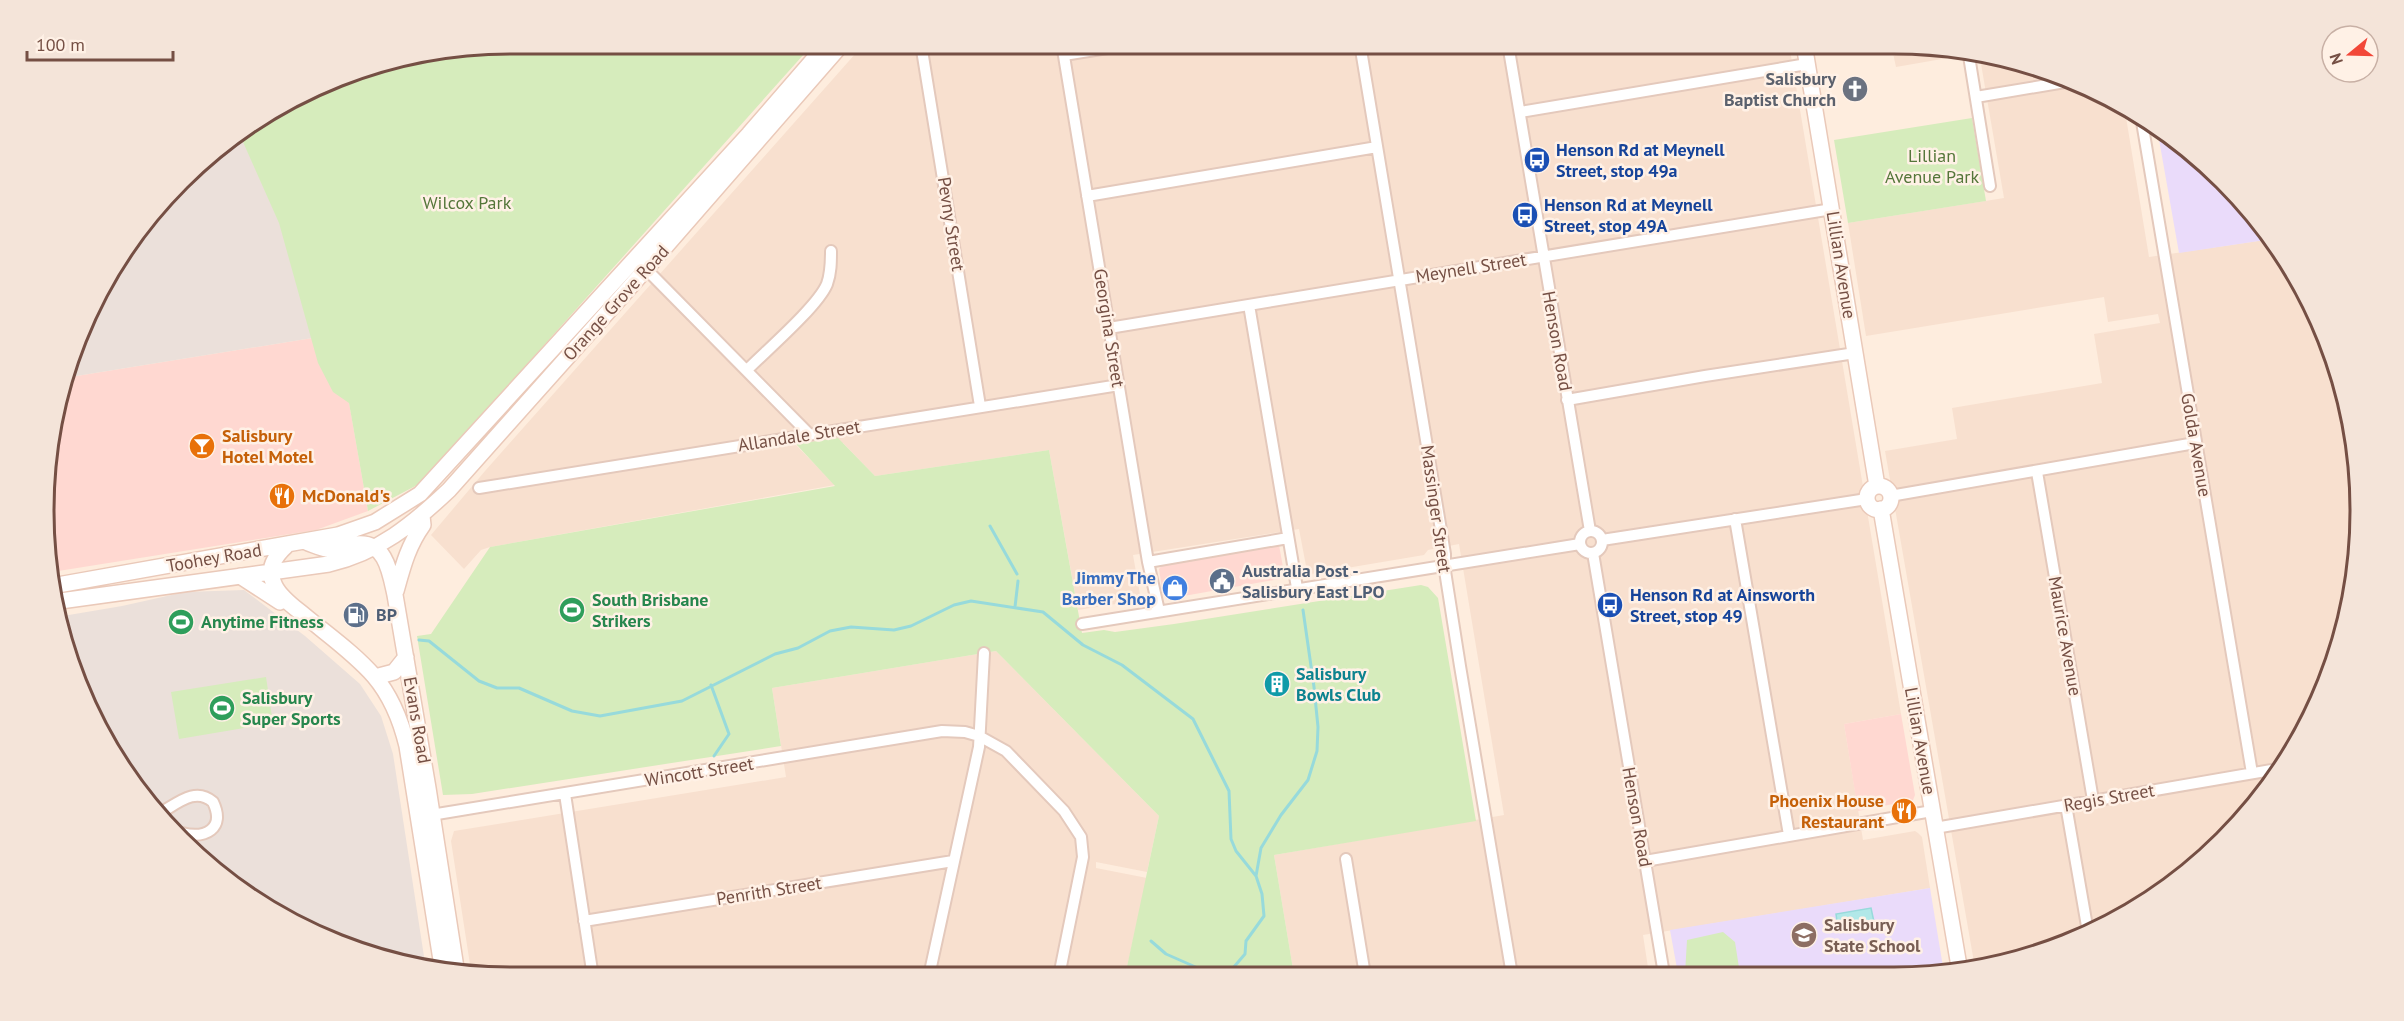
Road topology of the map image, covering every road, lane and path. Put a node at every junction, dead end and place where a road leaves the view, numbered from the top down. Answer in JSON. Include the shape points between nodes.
{"nodes":[{"id":1,"x":818,"y":54,"type":"edge"},
{"id":2,"x":833,"y":54,"type":"edge"},
{"id":3,"x":923,"y":54,"type":"edge"},
{"id":4,"x":1064,"y":54,"type":"edge"},
{"id":5,"x":1362,"y":54,"type":"edge"},
{"id":6,"x":1510,"y":54,"type":"edge"},
{"id":7,"x":1806,"y":54,"type":"edge"},
{"id":8,"x":1970,"y":61,"type":"edge"},
{"id":9,"x":1808,"y":64,"type":"junction"},
{"id":10,"x":2055,"y":84,"type":"edge"},
{"id":11,"x":1976,"y":97,"type":"junction"},
{"id":12,"x":1520,"y":112,"type":"junction"},
{"id":13,"x":2143,"y":128,"type":"edge"},
{"id":14,"x":1377,"y":147,"type":"junction"},
{"id":15,"x":1990,"y":186,"type":"dead end"},
{"id":16,"x":1087,"y":196,"type":"junction"},
{"id":17,"x":1832,"y":208,"type":"junction"},
{"id":18,"x":831,"y":251,"type":"dead end"},
{"id":19,"x":1543,"y":256,"type":"junction"},
{"id":20,"x":630,"y":262,"type":"junction"},
{"id":21,"x":646,"y":269,"type":"junction"},
{"id":22,"x":1400,"y":280,"type":"junction"},
{"id":23,"x":1250,"y":305,"type":"junction"},
{"id":24,"x":1109,"y":328,"type":"junction"},
{"id":25,"x":1855,"y":353,"type":"junction"},
{"id":26,"x":747,"y":370,"type":"junction"},
{"id":27,"x":1119,"y":385,"type":"junction"},
{"id":28,"x":1568,"y":400,"type":"junction"},
{"id":29,"x":980,"y":405,"type":"junction"},
{"id":30,"x":809,"y":434,"type":"junction"},
{"id":31,"x":2195,"y":443,"type":"junction"},
{"id":32,"x":2037,"y":472,"type":"junction"},
{"id":33,"x":479,"y":488,"type":"dead end"},
{"id":34,"x":1884,"y":491,"type":"junction"},
{"id":35,"x":1867,"y":499,"type":"junction"},
{"id":36,"x":1881,"y":509,"type":"junction"},
{"id":37,"x":422,"y":516,"type":"junction"},
{"id":38,"x":1735,"y":519,"type":"junction"},
{"id":39,"x":375,"y":522,"type":"joint"},
{"id":40,"x":1590,"y":531,"type":"junction"},
{"id":41,"x":1288,"y":538,"type":"junction"},
{"id":42,"x":1602,"y":540,"type":"junction"},
{"id":43,"x":305,"y":543,"type":"junction"},
{"id":44,"x":1580,"y":544,"type":"junction"},
{"id":45,"x":286,"y":546,"type":"junction"},
{"id":46,"x":376,"y":548,"type":"junction"},
{"id":47,"x":1593,"y":553,"type":"junction"},
{"id":48,"x":1148,"y":562,"type":"junction"},
{"id":49,"x":1445,"y":565,"type":"junction"},
{"id":50,"x":271,"y":572,"type":"junction"},
{"id":51,"x":240,"y":576,"type":"junction"},
{"id":52,"x":60,"y":585,"type":"edge"},
{"id":53,"x":1297,"y":588,"type":"junction"},
{"id":54,"x":395,"y":595,"type":"junction"},
{"id":55,"x":63,"y":601,"type":"edge"},
{"id":56,"x":289,"y":603,"type":"junction"},
{"id":57,"x":1159,"y":611,"type":"junction"},
{"id":58,"x":1082,"y":624,"type":"dead end"},
{"id":59,"x":984,"y":653,"type":"dead end"},
{"id":60,"x":406,"y":657,"type":"junction"},
{"id":61,"x":375,"y":677,"type":"junction"},
{"id":62,"x":979,"y":736,"type":"junction"},
{"id":63,"x":2269,"y":770,"type":"edge"},
{"id":64,"x":2252,"y":773,"type":"junction"},
{"id":65,"x":565,"y":794,"type":"junction"},
{"id":66,"x":2093,"y":800,"type":"junction"},
{"id":67,"x":2066,"y":805,"type":"junction"},
{"id":68,"x":166,"y":810,"type":"edge"},
{"id":69,"x":1932,"y":811,"type":"junction"},
{"id":70,"x":425,"y":816,"type":"junction"},
{"id":71,"x":1935,"y":828,"type":"junction"},
{"id":72,"x":189,"y":834,"type":"edge"},
{"id":73,"x":1789,"y":835,"type":"junction"},
{"id":74,"x":1346,"y":860,"type":"dead end"},
{"id":75,"x":954,"y":861,"type":"junction"},
{"id":76,"x":1645,"y":861,"type":"junction"},
{"id":77,"x":584,"y":921,"type":"junction"},
{"id":78,"x":2087,"y":924,"type":"edge"},
{"id":79,"x":441,"y":961,"type":"edge"},
{"id":80,"x":1958,"y":962,"type":"edge"},
{"id":81,"x":455,"y":963,"type":"edge"},
{"id":82,"x":591,"y":967,"type":"edge"},
{"id":83,"x":931,"y":967,"type":"edge"},
{"id":84,"x":1061,"y":967,"type":"edge"},
{"id":85,"x":1364,"y":967,"type":"edge"},
{"id":86,"x":1511,"y":967,"type":"edge"},
{"id":87,"x":1663,"y":967,"type":"edge"}],
"edges":[{"from":1,"to":20,"type":"main road","name":"Orange Grove Road"},
{"from":2,"to":21,"type":"main road","name":"Orange Grove Road"},
{"from":3,"to":29,"type":"street","name":"Pevny Street"},
{"from":4,"to":16,"type":"street","name":"Georgina Street"},
{"from":5,"to":14,"type":"street","name":"Massinger Street"},
{"from":6,"to":12,"type":"street","name":"Henson Road"},
{"from":7,"to":9,"type":"main road","name":"Lillian Avenue"},
{"from":8,"to":11,"type":"street"},
{"from":9,"to":12,"type":"street"},
{"from":9,"to":17,"type":"main road","name":"Lillian Avenue"},
{"from":10,"to":11,"type":"street"},
{"from":11,"to":15,"type":"street"},
{"from":12,"to":19,"type":"street","name":"Henson Road"},
{"from":13,"to":31,"type":"street","name":"Golda Avenue"},
{"from":14,"to":16,"type":"street"},
{"from":14,"to":22,"type":"street","name":"Massinger Street"},
{"from":16,"to":24,"type":"street","name":"Georgina Street"},
{"from":17,"to":19,"type":"street","name":"Meynell Street"},
{"from":17,"to":25,"type":"main road","name":"Lillian Avenue"},
{"from":18,"to":26,"type":"street","via":[[828,282],[817,300]]},
{"from":19,"to":22,"type":"street","name":"Meynell Street"},
{"from":19,"to":28,"type":"street","name":"Henson Road"},
{"from":20,"to":21,"type":"street"},
{"from":20,"to":39,"type":"main road","name":"Orange Grove Road","via":[[420,494]]},
{"from":21,"to":26,"type":"street"},
{"from":21,"to":37,"type":"main road","name":"Orange Grove Road"},
{"from":22,"to":23,"type":"street","name":"Meynell Street"},
{"from":22,"to":49,"type":"street","name":"Massinger Street"},
{"from":23,"to":24,"type":"street","name":"Meynell Street"},
{"from":23,"to":41,"type":"street"},
{"from":24,"to":27,"type":"street","name":"Georgina Street"},
{"from":25,"to":28,"type":"street"},
{"from":25,"to":34,"type":"main road","name":"Lillian Avenue"},
{"from":26,"to":30,"type":"street"},
{"from":27,"to":29,"type":"street","name":"Allandale Street"},
{"from":27,"to":48,"type":"street","name":"Georgina Street"},
{"from":28,"to":40,"type":"street","name":"Henson Road"},
{"from":29,"to":30,"type":"street","name":"Allandale Street"},
{"from":30,"to":33,"type":"street","name":"Allandale Street"},
{"from":31,"to":32,"type":"street"},
{"from":31,"to":64,"type":"street","name":"Golda Avenue"},
{"from":32,"to":34,"type":"street"},
{"from":32,"to":66,"type":"street","name":"Maurice Avenue"},
{"from":34,"to":35,"type":"main road","via":[[1871,489]]},
{"from":34,"to":36,"type":"main road","via":[[1887,506]]},
{"from":35,"to":36,"type":"main road","via":[[1874,508]]},
{"from":35,"to":38,"type":"street"},
{"from":36,"to":69,"type":"main road","name":"Lillian Avenue"},
{"from":37,"to":46,"type":"main road","name":"Orange Grove Road"},
{"from":37,"to":54,"type":"main road","via":[[423,525],[403,560]]},
{"from":38,"to":42,"type":"street"},
{"from":38,"to":73,"type":"street"},
{"from":39,"to":43,"type":"main road","name":"Toohey Road"},
{"from":40,"to":42,"type":"street"},
{"from":40,"to":44,"type":"street","via":[[1581,537]]},
{"from":41,"to":48,"type":"street"},
{"from":41,"to":53,"type":"street"},
{"from":42,"to":47,"type":"street","via":[[1599,550]]},
{"from":43,"to":45,"type":"main road","name":"Toohey Road"},
{"from":43,"to":46,"type":"main road","via":[[327,549],[363,544]]},
{"from":44,"to":47,"type":"street","via":[[1586,552]]},
{"from":44,"to":49,"type":"street"},
{"from":45,"to":50,"type":"main road","via":[[274,559]]},
{"from":45,"to":52,"type":"main road","name":"Toohey Road"},
{"from":46,"to":50,"type":"main road","name":"Toohey Road","via":[[342,561]]},
{"from":46,"to":54,"type":"main road","name":"Evans Road","via":[[388,564]]},
{"from":47,"to":76,"type":"street","name":"Henson Road"},
{"from":48,"to":57,"type":"street","name":"Georgina Street"},
{"from":49,"to":53,"type":"street"},
{"from":49,"to":86,"type":"street","name":"Massinger Street"},
{"from":50,"to":51,"type":"main road","name":"Toohey Road"},
{"from":50,"to":56,"type":"main road","via":[[275,587]]},
{"from":51,"to":55,"type":"main road","name":"Toohey Road"},
{"from":51,"to":56,"type":"main road","via":[[278,602]]},
{"from":53,"to":57,"type":"street"},
{"from":54,"to":60,"type":"main road","name":"Evans Road"},
{"from":56,"to":61,"type":"main road","name":"Evans Road"},
{"from":57,"to":58,"type":"street"},
{"from":59,"to":62,"type":"street"},
{"from":60,"to":61,"type":"main road","via":[[393,672]]},
{"from":60,"to":70,"type":"main road","name":"Evans Road"},
{"from":61,"to":70,"type":"main road","name":"Evans Road","via":[[395,710]]},
{"from":62,"to":65,"type":"street","name":"Wincott Street","via":[[942,731]]},
{"from":62,"to":75,"type":"street"},
{"from":62,"to":84,"type":"street","via":[[1006,751],[1064,811],[1081,837],[1083,857]]},
{"from":63,"to":64,"type":"street","name":"Regis Street"},
{"from":64,"to":66,"type":"street","name":"Regis Street"},
{"from":65,"to":70,"type":"street","name":"Wincott Street"},
{"from":65,"to":77,"type":"street"},
{"from":66,"to":67,"type":"street","name":"Regis Street"},
{"from":67,"to":71,"type":"street","name":"Regis Street"},
{"from":67,"to":78,"type":"street"},
{"from":68,"to":72,"type":"street","via":[[194,795],[213,802],[218,818],[213,828],[200,836]]},
{"from":69,"to":71,"type":"main road","name":"Lillian Avenue"},
{"from":69,"to":73,"type":"street"},
{"from":70,"to":79,"type":"main road","name":"Evans Road"},
{"from":70,"to":81,"type":"main road","name":"Evans Road"},
{"from":71,"to":80,"type":"main road","name":"Lillian Avenue"},
{"from":73,"to":76,"type":"street"},
{"from":74,"to":85,"type":"street"},
{"from":75,"to":77,"type":"street","name":"Penrith Street"},
{"from":75,"to":83,"type":"street"},
{"from":76,"to":87,"type":"street","name":"Henson Road"},
{"from":77,"to":82,"type":"street"}]}
